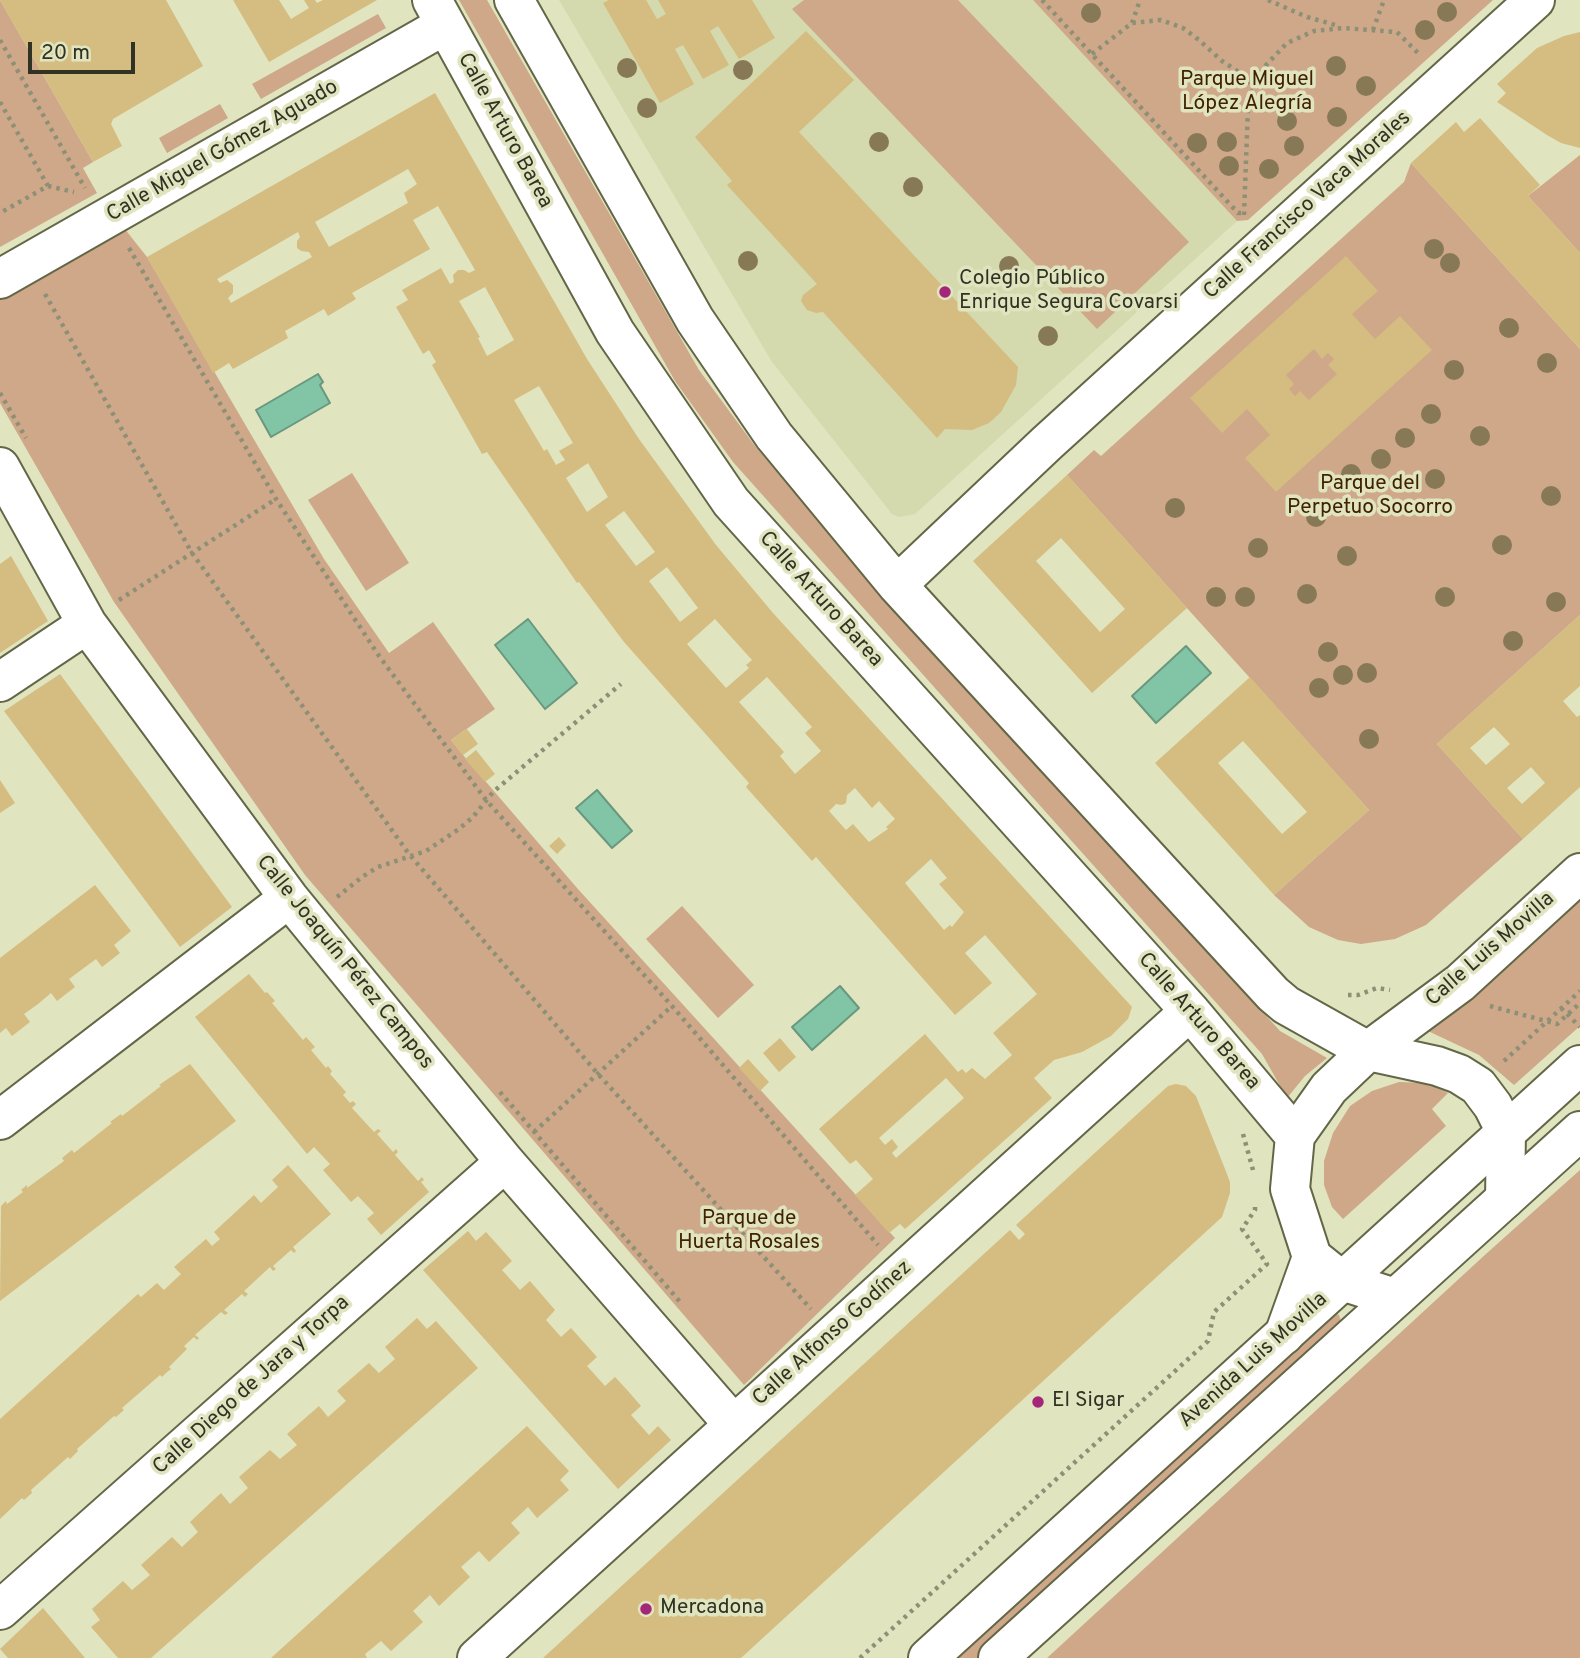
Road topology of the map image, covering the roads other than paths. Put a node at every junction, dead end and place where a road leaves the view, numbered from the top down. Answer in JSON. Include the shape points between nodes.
{"nodes":[{"id":1,"x":514,"y":0,"type":"edge"},
{"id":2,"x":1535,"y":0,"type":"edge"},
{"id":3,"x":438,"y":12,"type":"edge"},
{"id":4,"x":0,"y":279,"type":"edge"},
{"id":5,"x":0,"y":467,"type":"edge"},
{"id":6,"x":897,"y":585,"type":"junction"},
{"id":7,"x":87,"y":624,"type":"junction"},
{"id":8,"x":0,"y":682,"type":"edge"},
{"id":9,"x":1580,"y":873,"type":"edge"},
{"id":10,"x":299,"y":911,"type":"junction"},
{"id":11,"x":1190,"y":1011,"type":"junction"},
{"id":12,"x":1368,"y":1051,"type":"junction"},
{"id":13,"x":1580,"y":1065,"type":"edge"},
{"id":14,"x":0,"y":1121,"type":"edge"},
{"id":15,"x":1580,"y":1131,"type":"edge"},
{"id":16,"x":1506,"y":1132,"type":"junction"},
{"id":17,"x":1295,"y":1136,"type":"junction"},
{"id":18,"x":505,"y":1162,"type":"junction"},
{"id":19,"x":1505,"y":1199,"type":"junction"},
{"id":20,"x":1312,"y":1257,"type":"junction"},
{"id":21,"x":1342,"y":1281,"type":"junction"},
{"id":22,"x":1395,"y":1298,"type":"junction"},
{"id":23,"x":1284,"y":1335,"type":"junction"},
{"id":24,"x":734,"y":1425,"type":"junction"},
{"id":25,"x":0,"y":1610,"type":"edge"},
{"id":26,"x":477,"y":1658,"type":"edge"},
{"id":27,"x":928,"y":1658,"type":"edge"},
{"id":28,"x":998,"y":1658,"type":"edge"}],
"edges":[{"from":1,"to":6,"type":"street","via":[[695,320],[774,436]]},
{"from":2,"to":6,"type":"street","name":"Calle Francisco Vaca Morales"},
{"from":3,"to":4,"type":"street","name":"Calle Miguel Gómez Aguado"},
{"from":3,"to":11,"type":"street","name":"Calle Arturo Barea","via":[[615,332],[731,502]]},
{"from":5,"to":7,"type":"street","name":"Calle Joaquín Pérez Campos"},
{"from":6,"to":12,"type":"street","via":[[1273,994]]},
{"from":7,"to":8,"type":"street"},
{"from":7,"to":10,"type":"street","name":"Calle Joaquín Pérez Campos"},
{"from":9,"to":12,"type":"street","name":"Calle Luis Movilla","via":[[1460,983]]},
{"from":10,"to":14,"type":"street"},
{"from":10,"to":18,"type":"street","name":"Calle Joaquín Pérez Campos"},
{"from":11,"to":17,"type":"street","name":"Calle Arturo Barea"},
{"from":11,"to":24,"type":"street","name":"Calle Alfonso Godínez"},
{"from":12,"to":16,"type":"street","via":[[1459,1074],[1478,1086]]},
{"from":12,"to":17,"type":"street","via":[[1329,1088]]},
{"from":13,"to":16,"type":"street","name":"Avenida Luis Movilla"},
{"from":15,"to":19,"type":"street"},
{"from":16,"to":19,"type":"street"},
{"from":16,"to":21,"type":"street","name":"Avenida Luis Movilla"},
{"from":17,"to":20,"type":"street","via":[[1290,1189]]},
{"from":18,"to":24,"type":"street","name":"Calle Joaquín Pérez Campos"},
{"from":18,"to":25,"type":"street","name":"Calle Diego de Jara y Torpa"},
{"from":19,"to":22,"type":"street"},
{"from":20,"to":21,"type":"street"},
{"from":20,"to":23,"type":"street"},
{"from":21,"to":22,"type":"street"},
{"from":21,"to":23,"type":"street","name":"Avenida Luis Movilla"},
{"from":22,"to":28,"type":"street"},
{"from":23,"to":27,"type":"street","name":"Avenida Luis Movilla"},
{"from":24,"to":26,"type":"street","name":"Calle Alfonso Godínez"}]}
